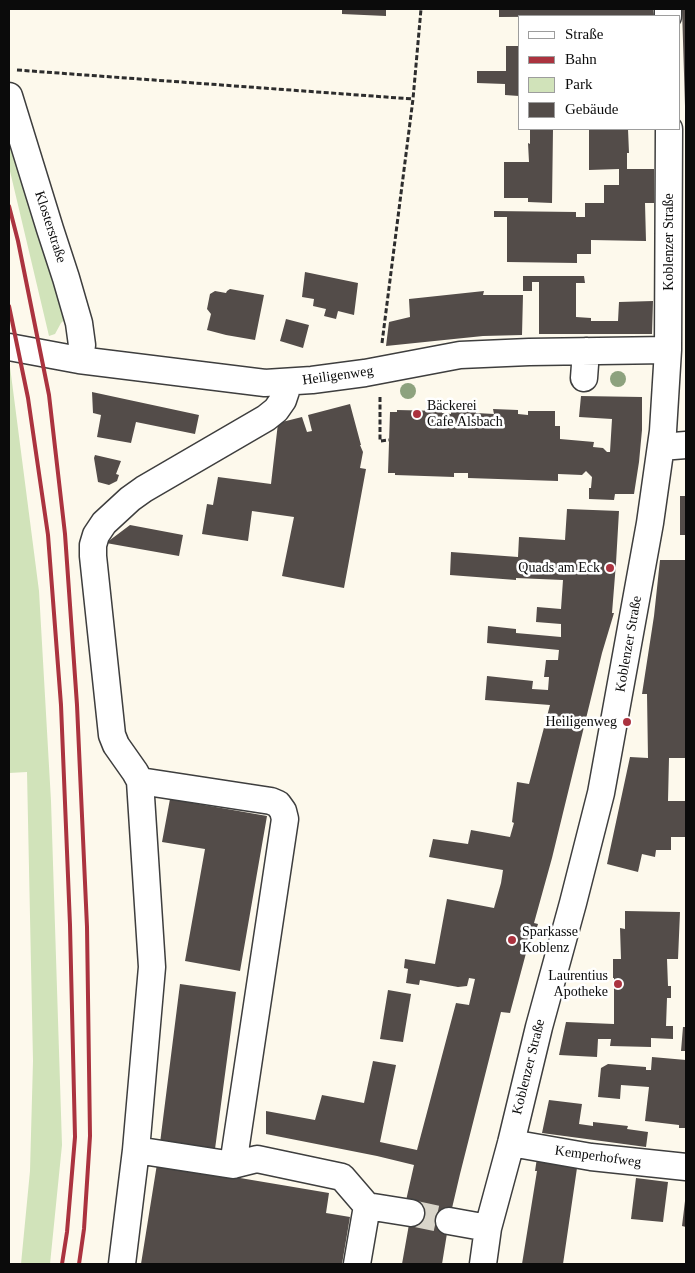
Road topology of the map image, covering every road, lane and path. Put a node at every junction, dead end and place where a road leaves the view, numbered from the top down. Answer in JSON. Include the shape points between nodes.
{"nodes":[{"id":1,"x":422,"y":9,"type":"edge"},
{"id":2,"x":9,"y":69,"type":"edge"},
{"id":3,"x":9,"y":96,"type":"edge"},
{"id":4,"x":413,"y":99,"type":"junction"},
{"id":5,"x":668,"y":130,"type":"edge"},
{"id":6,"x":384,"y":327,"type":"dead end"},
{"id":7,"x":9,"y":347,"type":"edge"},
{"id":8,"x":668,"y":350,"type":"junction"},
{"id":9,"x":586,"y":351,"type":"junction"},
{"id":10,"x":79,"y":360,"type":"junction"},
{"id":11,"x":584,"y":378,"type":"dead end"},
{"id":12,"x":287,"y":382,"type":"junction"},
{"id":13,"x":380,"y":394,"type":"dead end"},
{"id":14,"x":389,"y":440,"type":"dead end"},
{"id":15,"x":674,"y":446,"type":"edge"},
{"id":16,"x":140,"y":782,"type":"junction"},
{"id":17,"x":511,"y":1143,"type":"junction"},
{"id":18,"x":136,"y":1150,"type":"junction"},
{"id":19,"x":233,"y":1165,"type":"junction"},
{"id":20,"x":686,"y":1167,"type":"edge"},
{"id":21,"x":367,"y":1206,"type":"junction"},
{"id":22,"x":411,"y":1213,"type":"tunnel mouth"},
{"id":23,"x":449,"y":1220,"type":"tunnel mouth"},
{"id":24,"x":488,"y":1228,"type":"junction"},
{"id":25,"x":122,"y":1264,"type":"edge"},
{"id":26,"x":357,"y":1264,"type":"edge"},
{"id":27,"x":483,"y":1264,"type":"edge"}],
"edges":[{"from":1,"to":4,"type":"path"},
{"from":2,"to":4,"type":"path"},
{"from":3,"to":10,"type":"street","name":"Klosterstraße","via":[[79,323],[82,346]]},
{"from":4,"to":6,"type":"path"},
{"from":5,"to":8,"type":"street","name":"Koblenzer Straße"},
{"from":7,"to":10,"type":"street","name":"Heiligenweg"},
{"from":8,"to":9,"type":"street","name":"Heiligenweg"},
{"from":8,"to":15,"type":"street","name":"Koblenzer Straße","via":[[665,408]]},
{"from":9,"to":11,"type":"street"},
{"from":9,"to":12,"type":"street","name":"Heiligenweg","via":[[460,355],[365,373]]},
{"from":10,"to":12,"type":"street","name":"Heiligenweg","via":[[265,383]]},
{"from":12,"to":16,"type":"street","via":[[283,400],[266,418],[144,488],[116,510],[96,534],[93,556],[112,735]]},
{"from":13,"to":14,"type":"path","via":[[380,441]]},
{"from":15,"to":17,"type":"street","name":"Koblenzer Straße","via":[[645,550],[601,793]]},
{"from":16,"to":18,"type":"street","via":[[152,967]]},
{"from":16,"to":19,"type":"street","via":[[271,801],[278,804],[285,819]]},
{"from":17,"to":20,"type":"street","name":"Kemperhofweg","via":[[591,1157]]},
{"from":17,"to":24,"type":"street","name":"Koblenzer Straße"},
{"from":18,"to":19,"type":"street"},
{"from":18,"to":25,"type":"street"},
{"from":19,"to":21,"type":"street","via":[[257,1159],[342,1178]]},
{"from":21,"to":22,"type":"street"},
{"from":21,"to":26,"type":"street"},
{"from":23,"to":24,"type":"street"},
{"from":24,"to":27,"type":"street","name":"Koblenzer Straße"}]}
